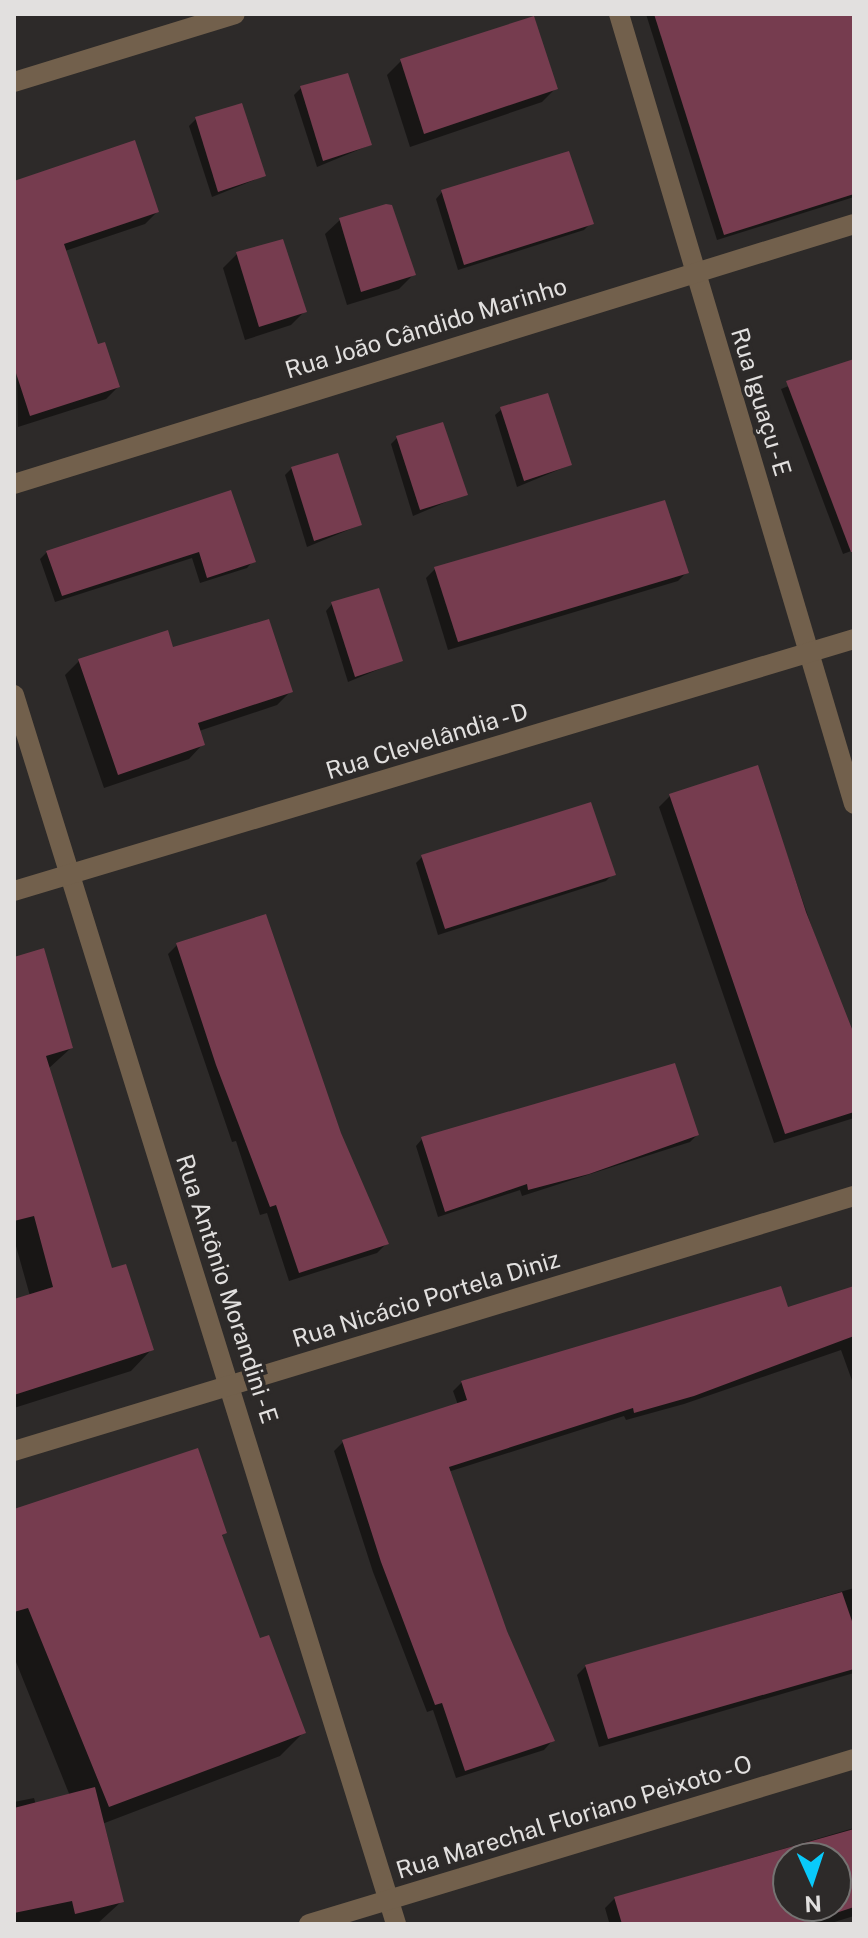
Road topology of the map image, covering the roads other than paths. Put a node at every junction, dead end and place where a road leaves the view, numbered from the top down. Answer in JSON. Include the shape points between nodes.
{"nodes":[{"id":1,"x":235,"y":14,"type":"edge"},
{"id":2,"x":619,"y":14,"type":"edge"},
{"id":3,"x":14,"y":82,"type":"edge"},
{"id":4,"x":854,"y":224,"type":"edge"},
{"id":5,"x":695,"y":271,"type":"junction"},
{"id":6,"x":14,"y":484,"type":"edge"},
{"id":7,"x":854,"y":639,"type":"edge"},
{"id":8,"x":809,"y":653,"type":"junction"},
{"id":9,"x":14,"y":695,"type":"edge"},
{"id":10,"x":854,"y":804,"type":"edge"},
{"id":11,"x":68,"y":875,"type":"junction"},
{"id":12,"x":14,"y":891,"type":"edge"},
{"id":13,"x":854,"y":1196,"type":"edge"},
{"id":14,"x":231,"y":1385,"type":"junction"},
{"id":15,"x":14,"y":1451,"type":"edge"},
{"id":16,"x":854,"y":1759,"type":"edge"},
{"id":17,"x":388,"y":1900,"type":"junction"},
{"id":18,"x":309,"y":1924,"type":"edge"},
{"id":19,"x":396,"y":1924,"type":"edge"}],
"edges":[{"from":1,"to":3,"type":"street"},
{"from":2,"to":5,"type":"street","name":"Rua Iguaçu - E"},
{"from":4,"to":5,"type":"street","name":"Rua João Cândido Marinho"},
{"from":5,"to":6,"type":"street","name":"Rua João Cândido Marinho"},
{"from":5,"to":8,"type":"street","name":"Rua Iguaçu - E"},
{"from":7,"to":8,"type":"street","name":"Rua Clevelândia - D"},
{"from":8,"to":10,"type":"street","name":"Rua Iguaçu - E"},
{"from":8,"to":11,"type":"street","name":"Rua Clevelândia - D"},
{"from":9,"to":11,"type":"street","name":"Rua Antônio Morandini - E"},
{"from":11,"to":12,"type":"street","name":"Rua Clevelândia - D"},
{"from":11,"to":14,"type":"street","name":"Rua Antônio Morandini - E"},
{"from":13,"to":14,"type":"street","name":"Rua Nicácio Portela Diniz"},
{"from":14,"to":15,"type":"street","name":"Rua Nicácio Portela Diniz"},
{"from":14,"to":17,"type":"street","name":"Rua Antônio Morandini - E"},
{"from":16,"to":17,"type":"street","name":"Rua Marechal Floriano Peixoto - O"},
{"from":17,"to":18,"type":"street","name":"Rua Marechal Floriano Peixoto - O"},
{"from":17,"to":19,"type":"street","name":"Rua Antônio Morandini - E"}]}
